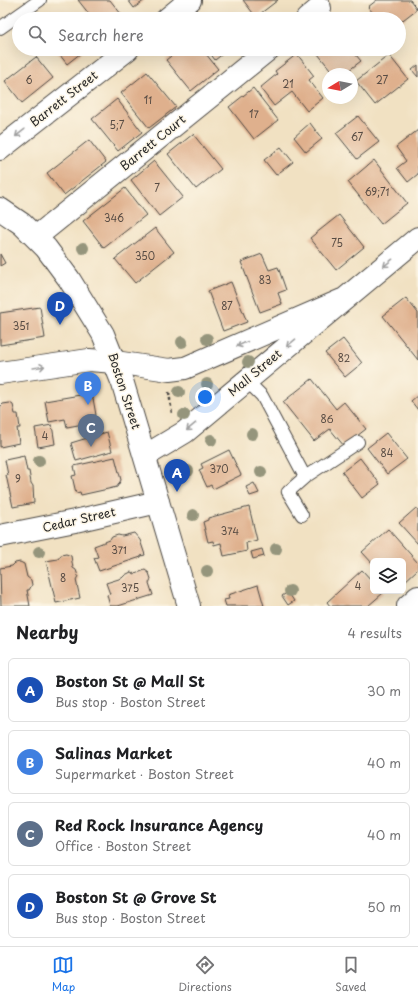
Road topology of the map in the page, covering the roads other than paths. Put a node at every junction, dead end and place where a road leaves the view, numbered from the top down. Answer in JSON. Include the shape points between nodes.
{"nodes":[{"id":1,"x":40,"y":0,"type":"edge"},
{"id":2,"x":190,"y":0,"type":"edge"},
{"id":3,"x":23,"y":12,"type":"edge"},
{"id":4,"x":175,"y":12,"type":"edge"},
{"id":5,"x":12,"y":20,"type":"edge"},
{"id":6,"x":0,"y":28,"type":"edge"},
{"id":7,"x":119,"y":56,"type":"edge"},
{"id":8,"x":260,"y":56,"type":"edge"},
{"id":9,"x":0,"y":149,"type":"edge"},
{"id":10,"x":0,"y":209,"type":"edge"},
{"id":11,"x":36,"y":237,"type":"junction"},
{"id":12,"x":418,"y":238,"type":"edge"},
{"id":13,"x":342,"y":300,"type":"junction"},
{"id":14,"x":115,"y":362,"type":"junction"},
{"id":15,"x":0,"y":373,"type":"edge"},
{"id":16,"x":247,"y":380,"type":"junction"},
{"id":17,"x":358,"y":442,"type":"dead end"},
{"id":18,"x":145,"y":456,"type":"junction"},
{"id":19,"x":305,"y":477,"type":"junction"},
{"id":20,"x":158,"y":502,"type":"junction"},
{"id":21,"x":302,"y":515,"type":"dead end"},
{"id":22,"x":0,"y":536,"type":"edge"},
{"id":23,"x":418,"y":597,"type":"edge"},
{"id":24,"x":189,"y":606,"type":"edge"},
{"id":25,"x":408,"y":606,"type":"edge"}],
"edges":[{"from":1,"to":3,"type":"lane"},
{"from":2,"to":4,"type":"street"},
{"from":5,"to":6,"type":"lane"},
{"from":7,"to":9,"type":"street","name":"Barrett Street","one_way":true},
{"from":8,"to":11,"type":"street","name":"Barrett Court"},
{"from":10,"to":11,"type":"street","name":"Boston Street"},
{"from":11,"to":14,"type":"street","name":"Boston Street","via":[[66,274],[97,322]]},
{"from":12,"to":13,"type":"street","name":"Mall Street","one_way":true},
{"from":13,"to":14,"type":"street","name":"Mall Street","one_way":true,"via":[[189,367],[169,370]]},
{"from":13,"to":16,"type":"street","name":"Mall Street","one_way":true},
{"from":15,"to":14,"type":"street","name":"Mall Street","one_way":true,"via":[[78,361]]},
{"from":14,"to":18,"type":"street","name":"Boston Street"},
{"from":16,"to":18,"type":"street","name":"Mall Street","one_way":true,"via":[[185,432]]},
{"from":16,"to":19,"type":"lane","via":[[262,396]]},
{"from":17,"to":19,"type":"lane"},
{"from":18,"to":20,"type":"street","name":"Boston Street"},
{"from":19,"to":21,"type":"lane","via":[[288,492]]},
{"from":20,"to":22,"type":"street","name":"Cedar Street"},
{"from":20,"to":24,"type":"street","name":"Boston Street"},
{"from":23,"to":25,"type":"street"}]}
